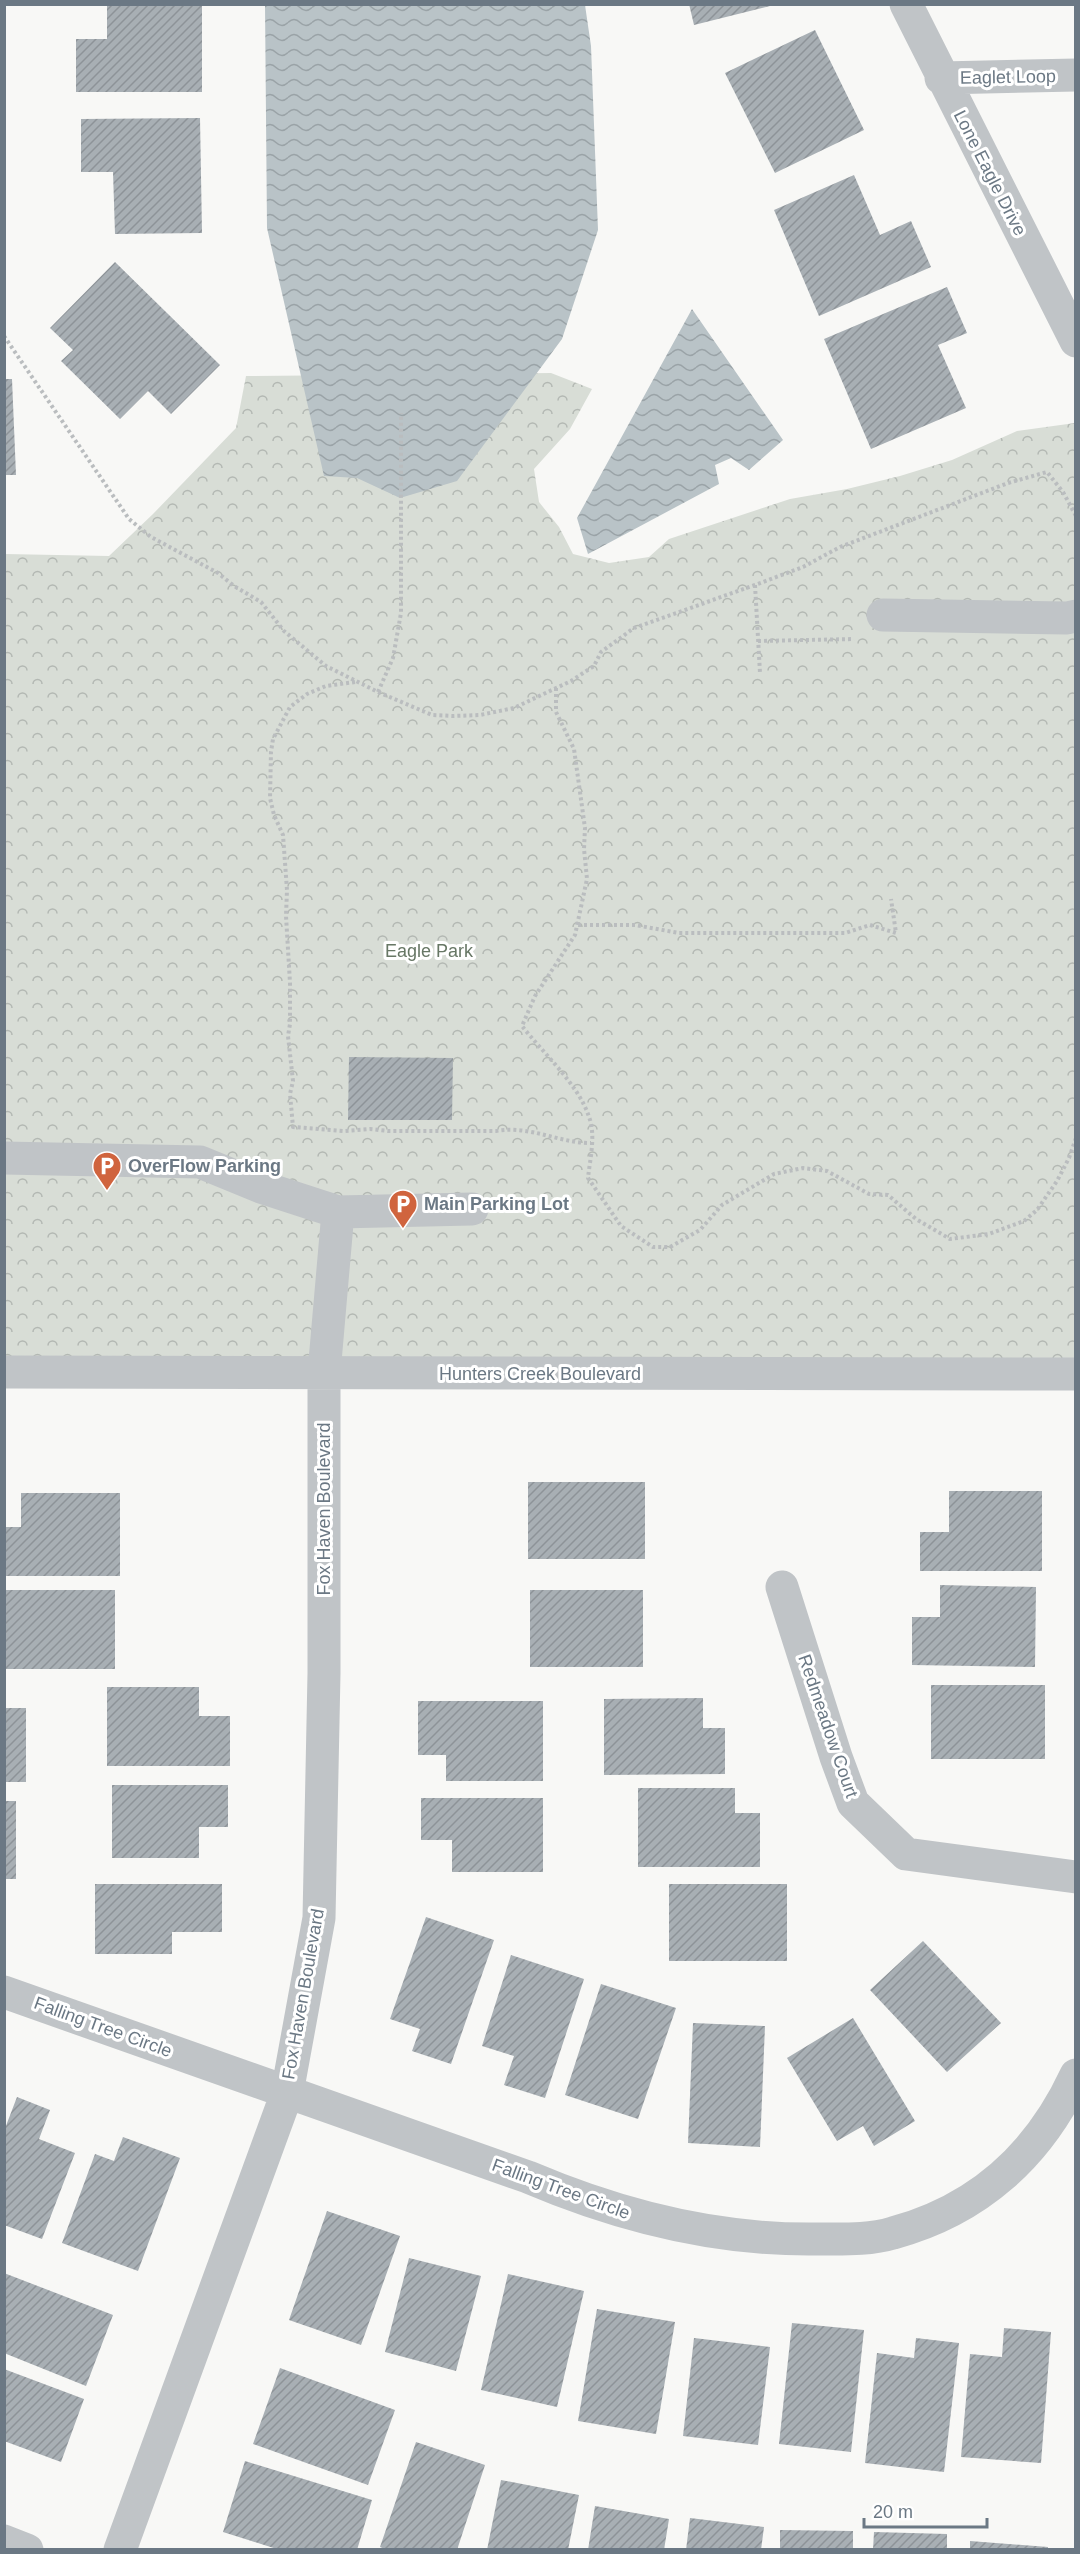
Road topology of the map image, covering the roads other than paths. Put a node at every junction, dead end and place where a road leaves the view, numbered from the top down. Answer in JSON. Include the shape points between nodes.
{"nodes":[{"id":1,"x":906,"y":4,"type":"edge"},
{"id":2,"x":1076,"y":75,"type":"edge"},
{"id":3,"x":941,"y":78,"type":"junction"},
{"id":4,"x":1076,"y":341,"type":"edge"},
{"id":5,"x":1076,"y":616,"type":"edge"},
{"id":6,"x":873,"y":627,"type":"road end"},
{"id":7,"x":4,"y":1158,"type":"edge"},
{"id":8,"x":472,"y":1209,"type":"dead end"},
{"id":9,"x":338,"y":1212,"type":"junction"},
{"id":10,"x":4,"y":1372,"type":"edge"},
{"id":11,"x":324,"y":1373,"type":"junction"},
{"id":12,"x":1076,"y":1374,"type":"edge"},
{"id":13,"x":782,"y":1587,"type":"dead end"},
{"id":14,"x":1076,"y":1877,"type":"edge"},
{"id":15,"x":4,"y":1992,"type":"edge"},
{"id":16,"x":1076,"y":2075,"type":"edge"},
{"id":17,"x":287,"y":2093,"type":"junction"},
{"id":18,"x":4,"y":2541,"type":"edge"},
{"id":19,"x":27,"y":2550,"type":"edge"},
{"id":20,"x":120,"y":2550,"type":"edge"}],
"edges":[{"from":1,"to":3,"type":"street","name":"Lone Eagle Drive"},
{"from":2,"to":3,"type":"street","name":"Eaglet Loop"},
{"from":3,"to":4,"type":"street","name":"Lone Eagle Drive"},
{"from":5,"to":6,"type":"street"},
{"from":7,"to":9,"type":"street","via":[[200,1162]]},
{"from":8,"to":9,"type":"street"},
{"from":9,"to":11,"type":"street","name":"Fox Haven Boulevard"},
{"from":10,"to":11,"type":"street","name":"Hunters Creek Boulevard"},
{"from":11,"to":12,"type":"street","name":"Hunters Creek Boulevard"},
{"from":11,"to":17,"type":"street","name":"Fox Haven Boulevard","via":[[319,1918]]},
{"from":13,"to":14,"type":"street","name":"Redmeadow Court","via":[[853,1803],[906,1854]]},
{"from":15,"to":17,"type":"street","name":"Falling Tree Circle"},
{"from":16,"to":17,"type":"street","name":"Falling Tree Circle","via":[[1041,2134],[993,2186],[926,2222],[891,2234],[853,2239],[756,2237],[700,2231],[643,2218]]},
{"from":17,"to":20,"type":"street","name":"Fox Haven Boulevard"},
{"from":18,"to":19,"type":"street"}]}
